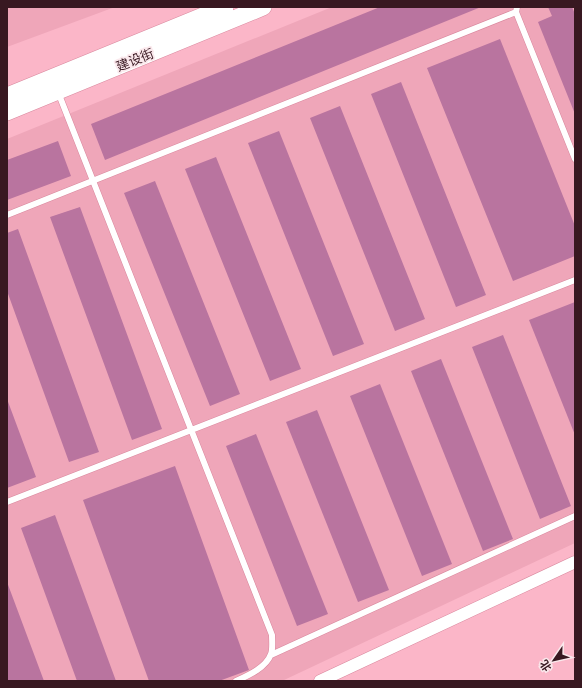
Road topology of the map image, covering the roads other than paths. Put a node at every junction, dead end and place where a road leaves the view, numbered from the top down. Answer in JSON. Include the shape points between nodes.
{"nodes":[{"id":1,"x":225,"y":7,"type":"edge"},
{"id":2,"x":264,"y":7,"type":"edge"},
{"id":3,"x":516,"y":10,"type":"edge"},
{"id":4,"x":58,"y":91,"type":"junction"},
{"id":5,"x":7,"y":96,"type":"edge"},
{"id":6,"x":7,"y":112,"type":"edge"},
{"id":7,"x":575,"y":159,"type":"edge"},
{"id":8,"x":93,"y":180,"type":"junction"},
{"id":9,"x":7,"y":215,"type":"edge"},
{"id":10,"x":575,"y":280,"type":"edge"},
{"id":11,"x":192,"y":430,"type":"junction"},
{"id":12,"x":7,"y":502,"type":"edge"},
{"id":13,"x":575,"y":516,"type":"edge"},
{"id":14,"x":575,"y":562,"type":"edge"},
{"id":15,"x":271,"y":654,"type":"junction"},
{"id":16,"x":236,"y":681,"type":"edge"},
{"id":17,"x":320,"y":681,"type":"edge"}],
"edges":[{"from":1,"to":5,"type":"street","name":"建设街"},
{"from":2,"to":4,"type":"street","name":"建设街"},
{"from":3,"to":7,"type":"lane"},
{"from":3,"to":8,"type":"lane"},
{"from":4,"to":6,"type":"street","name":"建设街"},
{"from":4,"to":8,"type":"lane"},
{"from":8,"to":9,"type":"lane"},
{"from":8,"to":11,"type":"lane"},
{"from":10,"to":11,"type":"lane"},
{"from":11,"to":12,"type":"lane"},
{"from":11,"to":15,"type":"lane","via":[[272,635]]},
{"from":13,"to":15,"type":"lane"},
{"from":14,"to":17,"type":"street"},
{"from":15,"to":16,"type":"lane","via":[[264,665]]}]}
